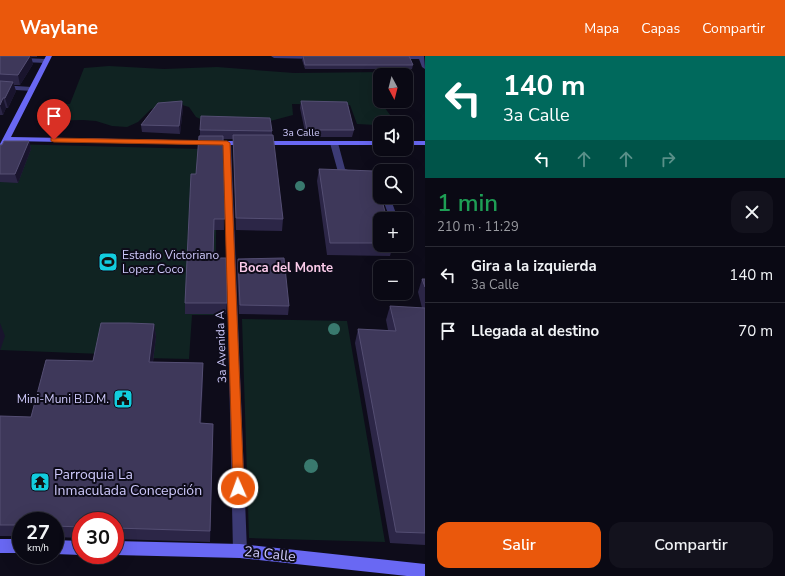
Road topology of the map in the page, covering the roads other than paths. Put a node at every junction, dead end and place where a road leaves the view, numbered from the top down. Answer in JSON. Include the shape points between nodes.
{"nodes":[{"id":1,"x":274,"y":56,"type":"edge"},
{"id":2,"x":320,"y":57,"type":"edge"},
{"id":3,"x":389,"y":57,"type":"edge"},
{"id":4,"x":421,"y":57,"type":"edge"},
{"id":5,"x":48,"y":58,"type":"edge"},
{"id":6,"x":0,"y":59,"type":"edge"},
{"id":7,"x":425,"y":67,"type":"edge"},
{"id":8,"x":0,"y":88,"type":"edge"},
{"id":9,"x":32,"y":89,"type":"junction"},
{"id":10,"x":6,"y":139,"type":"junction"},
{"id":11,"x":227,"y":143,"type":"junction"},
{"id":12,"x":334,"y":143,"type":"junction"},
{"id":13,"x":373,"y":143,"type":"edge"},
{"id":14,"x":413,"y":143,"type":"edge"},
{"id":15,"x":425,"y":143,"type":"edge"},
{"id":16,"x":0,"y":151,"type":"edge"},
{"id":17,"x":373,"y":174,"type":"edge"},
{"id":18,"x":0,"y":546,"type":"edge"},
{"id":19,"x":12,"y":546,"type":"edge"},
{"id":20,"x":124,"y":548,"type":"edge"},
{"id":21,"x":240,"y":551,"type":"junction"},
{"id":22,"x":425,"y":570,"type":"edge"}],
"edges":[{"from":1,"to":2,"type":"street"},
{"from":3,"to":4,"type":"street"},
{"from":4,"to":7,"type":"street"},
{"from":5,"to":6,"type":"street"},
{"from":5,"to":9,"type":"street"},
{"from":8,"to":9,"type":"street"},
{"from":9,"to":10,"type":"street"},
{"from":10,"to":11,"type":"street","name":"3a Calle"},
{"from":10,"to":16,"type":"street"},
{"from":11,"to":12,"type":"street","name":"3a Calle"},
{"from":11,"to":21,"type":"street","name":"3a Avenida A"},
{"from":12,"to":13,"type":"street","name":"3a Calle"},
{"from":12,"to":17,"type":"street","via":[[341,170]]},
{"from":14,"to":15,"type":"street"},
{"from":18,"to":19,"type":"street"},
{"from":20,"to":21,"type":"street","name":"2a Calle"},
{"from":21,"to":22,"type":"street","name":"2a Calle"}]}
